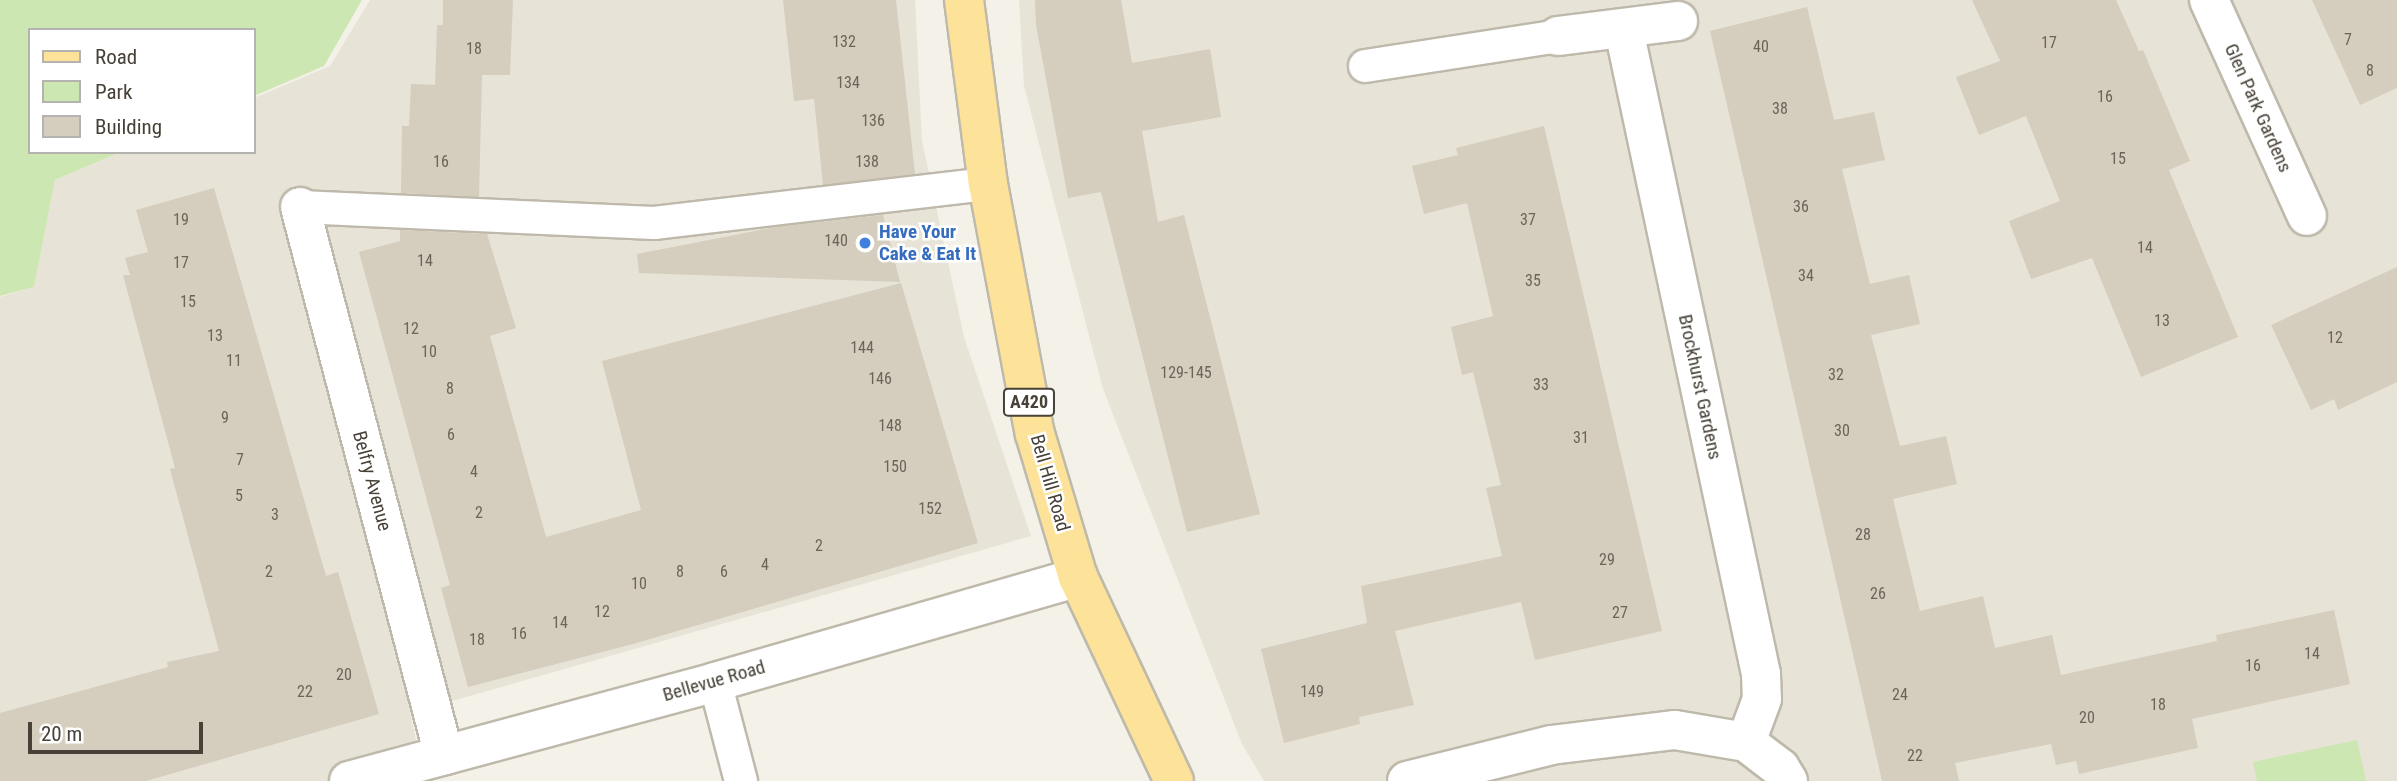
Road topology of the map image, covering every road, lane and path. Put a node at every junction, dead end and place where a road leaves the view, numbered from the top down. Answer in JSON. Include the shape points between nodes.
{"nodes":[{"id":1,"x":964,"y":0,"type":"edge"},
{"id":2,"x":2209,"y":0,"type":"edge"},
{"id":3,"x":1678,"y":21,"type":"dead end"},
{"id":4,"x":1624,"y":30,"type":"junction"},
{"id":5,"x":1558,"y":36,"type":"joint"},
{"id":6,"x":1364,"y":66,"type":"dead end"},
{"id":7,"x":988,"y":184,"type":"junction"},
{"id":8,"x":300,"y":208,"type":"joint"},
{"id":9,"x":2307,"y":216,"type":"dead end"},
{"id":10,"x":1078,"y":577,"type":"junction"},
{"id":11,"x":715,"y":681,"type":"junction"},
{"id":12,"x":1746,"y":742,"type":"junction"},
{"id":13,"x":444,"y":755,"type":"junction"},
{"id":14,"x":349,"y":781,"type":"edge"},
{"id":15,"x":741,"y":781,"type":"edge"},
{"id":16,"x":1174,"y":781,"type":"edge"},
{"id":17,"x":1407,"y":781,"type":"edge"},
{"id":18,"x":1788,"y":781,"type":"edge"}],
"edges":[{"from":1,"to":7,"type":"main road","name":"Bell Hill Road","number":"A420"},
{"from":2,"to":9,"type":"street","name":"Glen Park Gardens"},
{"from":3,"to":4,"type":"street"},
{"from":4,"to":5,"type":"street"},
{"from":4,"to":12,"type":"street","name":"Brockhurst Gardens","via":[[1761,674],[1762,699]]},
{"from":5,"to":6,"type":"lane"},
{"from":7,"to":8,"type":"lane","via":[[654,223]]},
{"from":7,"to":10,"type":"main road","name":"Bell Hill Road","number":"A420","via":[[1035,434]]},
{"from":8,"to":13,"type":"street","name":"Belfry Avenue"},
{"from":10,"to":11,"type":"street","name":"Bellevue Road"},
{"from":10,"to":16,"type":"main road","name":"Bell Hill Road","number":"A420"},
{"from":11,"to":13,"type":"street","name":"Bellevue Road"},
{"from":11,"to":15,"type":"lane"},
{"from":12,"to":17,"type":"street","via":[[1675,730],[1613,736],[1551,745]]},
{"from":12,"to":18,"type":"street","via":[[1780,768]]},
{"from":13,"to":14,"type":"street","name":"Bellevue Road"}]}
